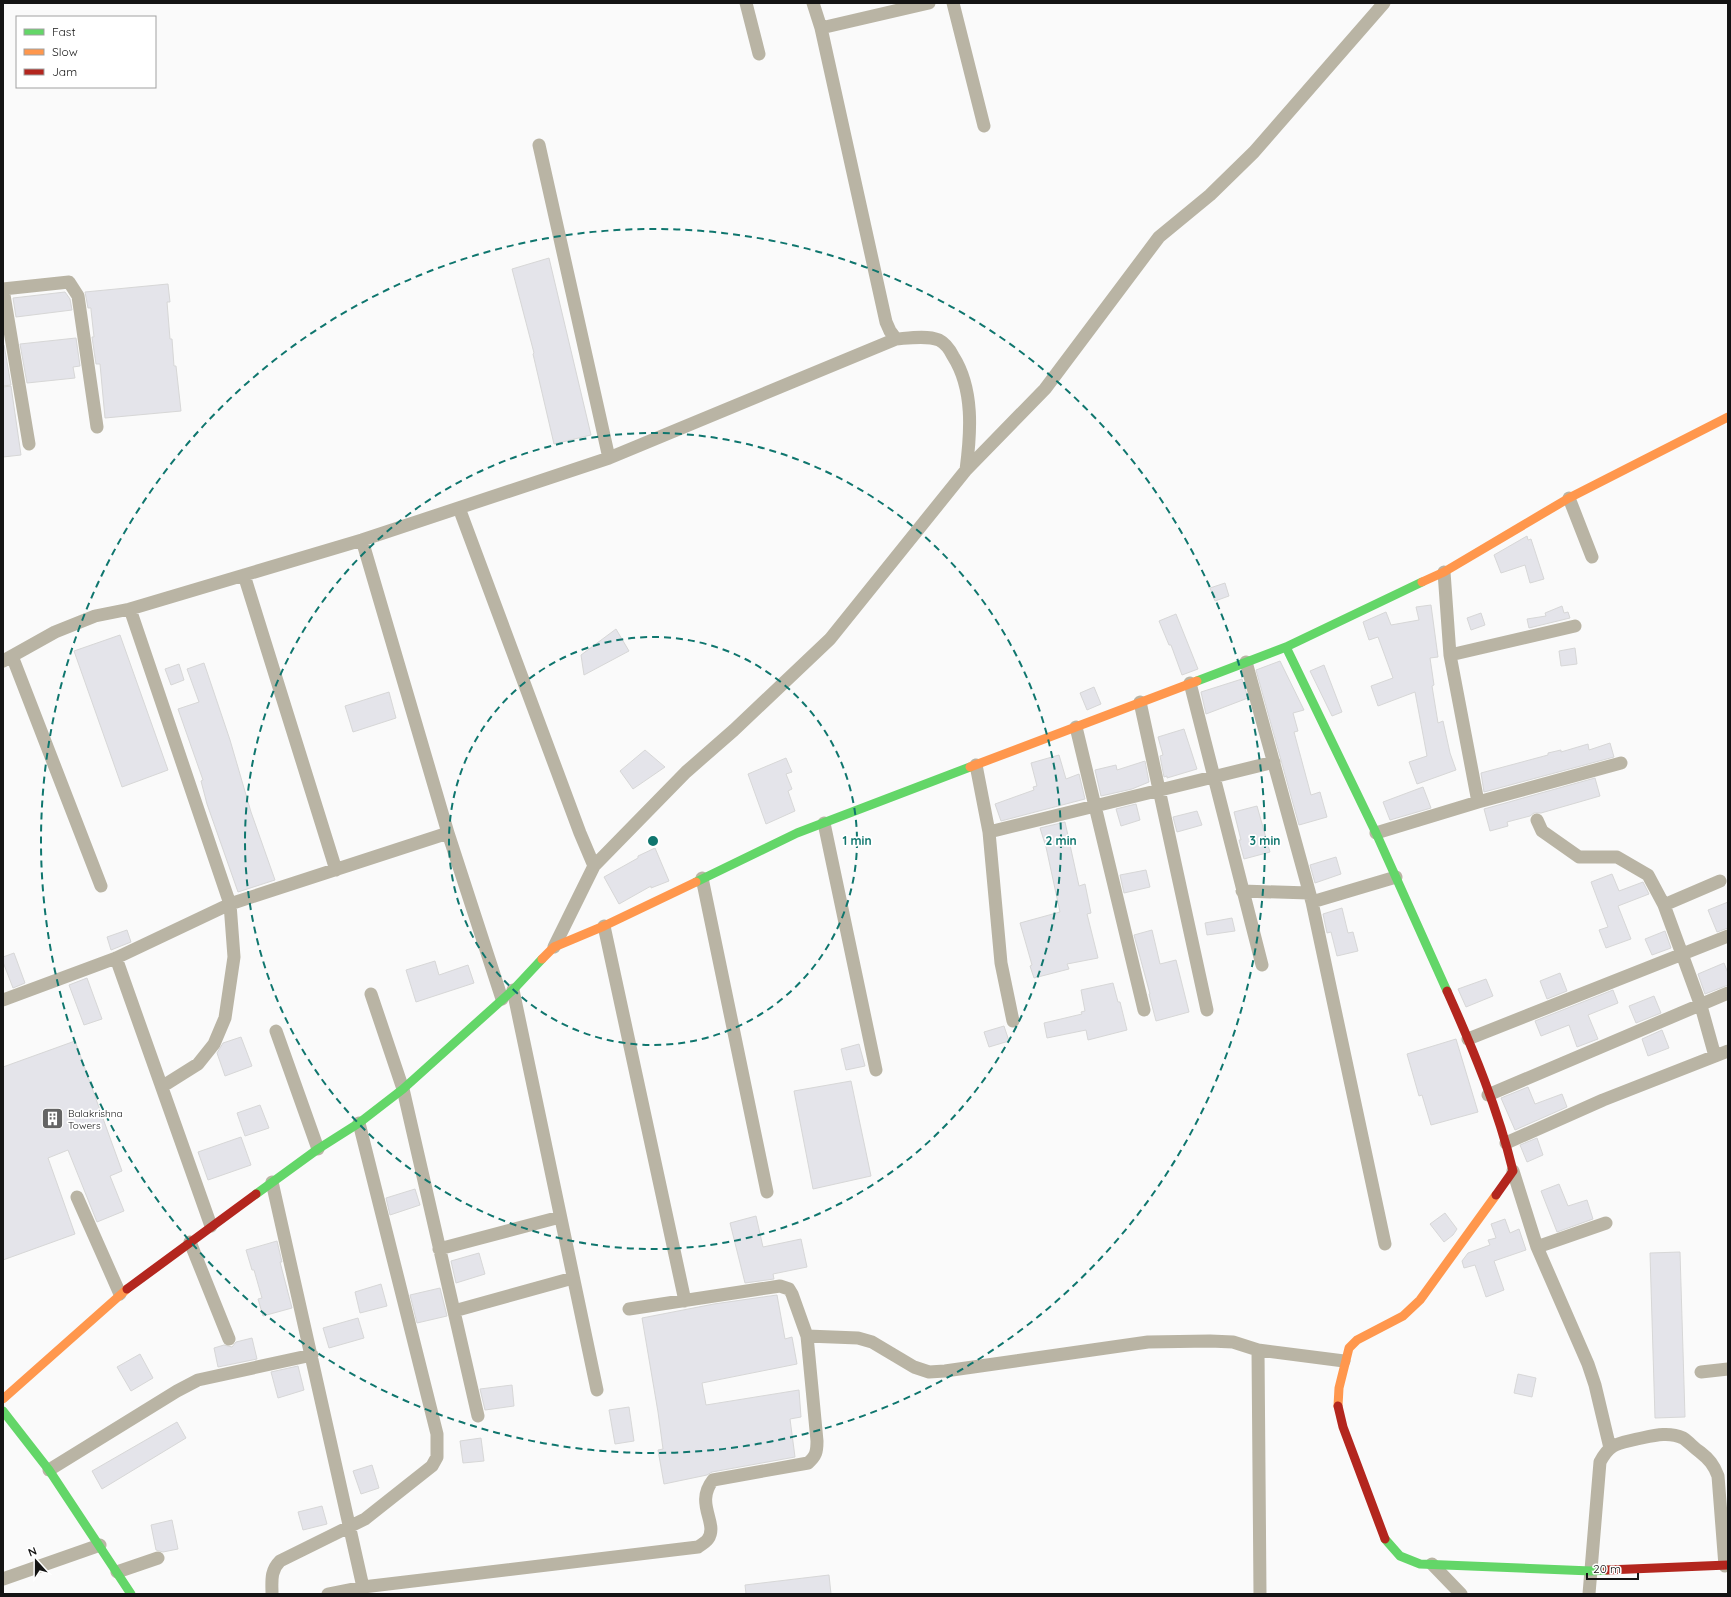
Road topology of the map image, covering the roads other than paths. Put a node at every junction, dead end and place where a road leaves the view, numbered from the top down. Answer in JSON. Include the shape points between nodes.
{"nodes":[{"id":1,"x":746,"y":3,"type":"edge"},
{"id":2,"x":813,"y":3,"type":"edge"},
{"id":3,"x":929,"y":3,"type":"edge"},
{"id":4,"x":953,"y":3,"type":"edge"},
{"id":5,"x":1380,"y":5,"type":"edge"},
{"id":6,"x":821,"y":28,"type":"junction"},
{"id":7,"x":759,"y":54,"type":"dead end"},
{"id":8,"x":984,"y":126,"type":"dead end"},
{"id":9,"x":539,"y":145,"type":"dead end"},
{"id":10,"x":3,"y":289,"type":"edge"},
{"id":11,"x":896,"y":339,"type":"junction"},
{"id":12,"x":1728,"y":417,"type":"edge"},
{"id":13,"x":97,"y":427,"type":"dead end"},
{"id":14,"x":29,"y":444,"type":"dead end"},
{"id":15,"x":609,"y":458,"type":"junction"},
{"id":16,"x":966,"y":470,"type":"junction"},
{"id":17,"x":1569,"y":498,"type":"junction"},
{"id":18,"x":459,"y":508,"type":"junction"},
{"id":19,"x":362,"y":540,"type":"junction"},
{"id":20,"x":1592,"y":557,"type":"dead end"},
{"id":21,"x":1444,"y":572,"type":"junction"},
{"id":22,"x":244,"y":575,"type":"junction"},
{"id":23,"x":130,"y":609,"type":"junction"},
{"id":24,"x":1575,"y":626,"type":"dead end"},
{"id":25,"x":1286,"y":647,"type":"junction"},
{"id":26,"x":1450,"y":655,"type":"junction"},
{"id":27,"x":7,"y":659,"type":"edge"},
{"id":28,"x":1246,"y":662,"type":"junction"},
{"id":29,"x":1190,"y":683,"type":"junction"},
{"id":30,"x":1140,"y":702,"type":"junction"},
{"id":31,"x":1076,"y":727,"type":"junction"},
{"id":32,"x":1274,"y":762,"type":"junction"},
{"id":33,"x":1621,"y":763,"type":"dead end"},
{"id":34,"x":976,"y":765,"type":"junction"},
{"id":35,"x":1214,"y":778,"type":"junction"},
{"id":36,"x":1159,"y":790,"type":"junction"},
{"id":37,"x":1478,"y":802,"type":"junction"},
{"id":38,"x":1095,"y":806,"type":"junction"},
{"id":39,"x":1537,"y":820,"type":"dead end"},
{"id":40,"x":824,"y":823,"type":"junction"},
{"id":41,"x":989,"y":832,"type":"junction"},
{"id":42,"x":448,"y":833,"type":"junction"},
{"id":43,"x":1376,"y":833,"type":"junction"},
{"id":44,"x":594,"y":866,"type":"junction"},
{"id":45,"x":336,"y":870,"type":"junction"},
{"id":46,"x":1396,"y":877,"type":"junction"},
{"id":47,"x":702,"y":878,"type":"junction"},
{"id":48,"x":1720,"y":881,"type":"dead end"},
{"id":49,"x":101,"y":886,"type":"dead end"},
{"id":50,"x":1242,"y":891,"type":"junction"},
{"id":51,"x":1310,"y":898,"type":"junction"},
{"id":52,"x":230,"y":904,"type":"junction"},
{"id":53,"x":1664,"y":904,"type":"junction"},
{"id":54,"x":604,"y":926,"type":"junction"},
{"id":55,"x":1728,"y":936,"type":"edge"},
{"id":56,"x":554,"y":947,"type":"junction"},
{"id":57,"x":1683,"y":954,"type":"junction"},
{"id":58,"x":116,"y":958,"type":"junction"},
{"id":59,"x":1262,"y":965,"type":"dead end"},
{"id":60,"x":512,"y":990,"type":"junction"},
{"id":61,"x":1728,"y":993,"type":"edge"},
{"id":62,"x":371,"y":994,"type":"dead end"},
{"id":63,"x":502,"y":999,"type":"junction"},
{"id":64,"x":3,"y":1000,"type":"edge"},
{"id":65,"x":1701,"y":1006,"type":"junction"},
{"id":66,"x":1144,"y":1010,"type":"dead end"},
{"id":67,"x":1206,"y":1010,"type":"dead end"},
{"id":68,"x":1013,"y":1021,"type":"dead end"},
{"id":69,"x":276,"y":1031,"type":"dead end"},
{"id":70,"x":1468,"y":1039,"type":"junction"},
{"id":71,"x":1728,"y":1051,"type":"edge"},
{"id":72,"x":1716,"y":1056,"type":"junction"},
{"id":73,"x":876,"y":1070,"type":"dead end"},
{"id":74,"x":163,"y":1086,"type":"junction"},
{"id":75,"x":402,"y":1089,"type":"junction"},
{"id":76,"x":1488,"y":1095,"type":"junction"},
{"id":77,"x":359,"y":1123,"type":"junction"},
{"id":78,"x":1506,"y":1143,"type":"junction"},
{"id":79,"x":318,"y":1149,"type":"junction"},
{"id":80,"x":1513,"y":1171,"type":"junction"},
{"id":81,"x":272,"y":1182,"type":"junction"},
{"id":82,"x":767,"y":1192,"type":"dead end"},
{"id":83,"x":78,"y":1197,"type":"dead end"},
{"id":84,"x":560,"y":1217,"type":"junction"},
{"id":85,"x":1606,"y":1223,"type":"dead end"},
{"id":86,"x":211,"y":1226,"type":"junction"},
{"id":87,"x":190,"y":1242,"type":"junction"},
{"id":88,"x":1385,"y":1244,"type":"dead end"},
{"id":89,"x":1537,"y":1247,"type":"junction"},
{"id":90,"x":439,"y":1249,"type":"junction"},
{"id":91,"x":573,"y":1278,"type":"junction"},
{"id":92,"x":120,"y":1294,"type":"junction"},
{"id":93,"x":685,"y":1300,"type":"junction"},
{"id":94,"x":629,"y":1310,"type":"dead end"},
{"id":95,"x":454,"y":1311,"type":"junction"},
{"id":96,"x":807,"y":1336,"type":"junction"},
{"id":97,"x":229,"y":1339,"type":"dead end"},
{"id":98,"x":1258,"y":1350,"type":"junction"},
{"id":99,"x":312,"y":1355,"type":"junction"},
{"id":100,"x":1344,"y":1361,"type":"junction"},
{"id":101,"x":1728,"y":1370,"type":"edge"},
{"id":102,"x":1701,"y":1372,"type":"dead end"},
{"id":103,"x":597,"y":1390,"type":"dead end"},
{"id":104,"x":3,"y":1399,"type":"edge"},
{"id":105,"x":3,"y":1411,"type":"edge"},
{"id":106,"x":478,"y":1416,"type":"dead end"},
{"id":107,"x":1610,"y":1448,"type":"junction"},
{"id":108,"x":49,"y":1470,"type":"junction"},
{"id":109,"x":1724,"y":1498,"type":"edge"},
{"id":110,"x":350,"y":1527,"type":"junction"},
{"id":111,"x":100,"y":1545,"type":"junction"},
{"id":112,"x":158,"y":1558,"type":"dead end"},
{"id":113,"x":1432,"y":1564,"type":"junction"},
{"id":114,"x":1726,"y":1566,"type":"edge"},
{"id":115,"x":1591,"y":1571,"type":"junction"},
{"id":116,"x":117,"y":1572,"type":"junction"},
{"id":117,"x":3,"y":1579,"type":"edge"},
{"id":118,"x":384,"y":1589,"type":"edge"},
{"id":119,"x":363,"y":1590,"type":"edge"},
{"id":120,"x":131,"y":1594,"type":"edge"},
{"id":121,"x":272,"y":1594,"type":"edge"},
{"id":122,"x":328,"y":1594,"type":"edge"},
{"id":123,"x":1260,"y":1594,"type":"edge"},
{"id":124,"x":1460,"y":1594,"type":"edge"},
{"id":125,"x":1589,"y":1594,"type":"edge"}],
"edges":[{"from":1,"to":7,"type":"street"},
{"from":2,"to":6,"type":"street"},
{"from":3,"to":6,"type":"street"},
{"from":4,"to":8,"type":"street"},
{"from":5,"to":16,"type":"street","via":[[1254,152],[1210,196],[1159,237],[1045,389]]},
{"from":6,"to":11,"type":"street","via":[[886,322]]},
{"from":9,"to":15,"type":"street"},
{"from":10,"to":13,"type":"street","via":[[69,282],[78,296]]},
{"from":10,"to":14,"type":"street"},
{"from":11,"to":15,"type":"street"},
{"from":11,"to":16,"type":"street","via":[[940,340],[948,347],[959,365],[964,377],[970,423]]},
{"from":12,"to":17,"type":"street"},
{"from":15,"to":18,"type":"street"},
{"from":16,"to":44,"type":"street","via":[[830,639],[686,772]]},
{"from":17,"to":20,"type":"street"},
{"from":17,"to":21,"type":"street"},
{"from":18,"to":19,"type":"street"},
{"from":18,"to":44,"type":"street"},
{"from":19,"to":22,"type":"street"},
{"from":19,"to":42,"type":"street"},
{"from":21,"to":25,"type":"street"},
{"from":21,"to":26,"type":"street"},
{"from":22,"to":23,"type":"street"},
{"from":22,"to":45,"type":"street"},
{"from":23,"to":27,"type":"street","via":[[95,616],[55,632]]},
{"from":23,"to":52,"type":"street"},
{"from":24,"to":26,"type":"street"},
{"from":25,"to":28,"type":"street"},
{"from":25,"to":43,"type":"street"},
{"from":26,"to":37,"type":"street"},
{"from":27,"to":49,"type":"street"},
{"from":28,"to":29,"type":"street"},
{"from":28,"to":32,"type":"street"},
{"from":29,"to":30,"type":"street"},
{"from":29,"to":35,"type":"street"},
{"from":30,"to":31,"type":"street"},
{"from":30,"to":36,"type":"street"},
{"from":31,"to":34,"type":"street"},
{"from":31,"to":38,"type":"street"},
{"from":32,"to":35,"type":"street"},
{"from":32,"to":51,"type":"street"},
{"from":33,"to":37,"type":"street"},
{"from":34,"to":40,"type":"street"},
{"from":34,"to":41,"type":"street"},
{"from":35,"to":36,"type":"street"},
{"from":35,"to":50,"type":"street"},
{"from":36,"to":38,"type":"street"},
{"from":36,"to":67,"type":"street"},
{"from":37,"to":43,"type":"street"},
{"from":38,"to":41,"type":"street"},
{"from":38,"to":66,"type":"street"},
{"from":39,"to":53,"type":"street","via":[[1542,831],[1579,857],[1616,857],[1648,875]]},
{"from":40,"to":47,"type":"street"},
{"from":40,"to":73,"type":"street"},
{"from":41,"to":68,"type":"street","via":[[1001,963]]},
{"from":42,"to":45,"type":"street"},
{"from":42,"to":63,"type":"street"},
{"from":43,"to":46,"type":"street"},
{"from":44,"to":56,"type":"street"},
{"from":45,"to":52,"type":"street"},
{"from":46,"to":51,"type":"street"},
{"from":46,"to":70,"type":"street"},
{"from":47,"to":54,"type":"street"},
{"from":47,"to":82,"type":"street"},
{"from":48,"to":53,"type":"street"},
{"from":50,"to":51,"type":"street"},
{"from":50,"to":59,"type":"street"},
{"from":51,"to":88,"type":"street"},
{"from":52,"to":58,"type":"street"},
{"from":52,"to":74,"type":"street","via":[[234,957],[225,1018],[214,1044],[198,1064]]},
{"from":53,"to":57,"type":"street"},
{"from":54,"to":56,"type":"street"},
{"from":54,"to":93,"type":"street"},
{"from":55,"to":57,"type":"street"},
{"from":56,"to":60,"type":"street"},
{"from":57,"to":65,"type":"street"},
{"from":57,"to":70,"type":"street"},
{"from":58,"to":64,"type":"street"},
{"from":58,"to":74,"type":"street"},
{"from":60,"to":63,"type":"street"},
{"from":60,"to":84,"type":"street"},
{"from":61,"to":65,"type":"street"},
{"from":62,"to":75,"type":"street"},
{"from":63,"to":75,"type":"street"},
{"from":65,"to":72,"type":"street"},
{"from":65,"to":76,"type":"street"},
{"from":69,"to":79,"type":"street"},
{"from":70,"to":76,"type":"street"},
{"from":71,"to":72,"type":"street"},
{"from":72,"to":78,"type":"street","via":[[1603,1100]]},
{"from":74,"to":86,"type":"street"},
{"from":75,"to":77,"type":"street"},
{"from":75,"to":90,"type":"street"},
{"from":76,"to":78,"type":"street"},
{"from":77,"to":79,"type":"street"},
{"from":77,"to":110,"type":"street","via":[[438,1446],[437,1457],[432,1466],[365,1519]]},
{"from":78,"to":80,"type":"street"},
{"from":79,"to":81,"type":"street"},
{"from":80,"to":89,"type":"street"},
{"from":80,"to":100,"type":"street","via":[[1420,1300],[1403,1316],[1357,1340],[1349,1348]]},
{"from":81,"to":86,"type":"street"},
{"from":81,"to":99,"type":"street"},
{"from":83,"to":92,"type":"street"},
{"from":84,"to":90,"type":"street"},
{"from":84,"to":91,"type":"street"},
{"from":85,"to":89,"type":"street"},
{"from":86,"to":87,"type":"street"},
{"from":87,"to":92,"type":"street"},
{"from":87,"to":97,"type":"street"},
{"from":89,"to":107,"type":"street","via":[[1588,1364]]},
{"from":90,"to":95,"type":"street"},
{"from":91,"to":95,"type":"street"},
{"from":91,"to":103,"type":"street"},
{"from":92,"to":104,"type":"street"},
{"from":93,"to":94,"type":"street"},
{"from":93,"to":96,"type":"street","via":[[780,1286],[789,1289],[792,1294]]},
{"from":95,"to":106,"type":"street"},
{"from":96,"to":98,"type":"street","via":[[858,1338],[872,1342],[914,1367],[930,1372],[1148,1342],[1233,1342]]},
{"from":96,"to":118,"type":"street","via":[[817,1441],[815,1456],[808,1463],[713,1480],[707,1487],[705,1497],[711,1531],[708,1540],[698,1547]]},
{"from":98,"to":100,"type":"street"},
{"from":98,"to":123,"type":"street"},
{"from":99,"to":108,"type":"street","via":[[198,1380]]},
{"from":99,"to":110,"type":"street"},
{"from":100,"to":113,"type":"street","via":[[1338,1406],[1343,1427],[1385,1539],[1395,1553],[1407,1560]]},
{"from":101,"to":102,"type":"street"},
{"from":105,"to":108,"type":"street"},
{"from":107,"to":109,"type":"street","via":[[1615,1444],[1658,1434],[1682,1438],[1711,1461]]},
{"from":107,"to":115,"type":"street","via":[[1600,1462]]},
{"from":108,"to":111,"type":"street"},
{"from":109,"to":114,"type":"street"},
{"from":110,"to":119,"type":"street"},
{"from":110,"to":121,"type":"street","via":[[274,1566]]},
{"from":111,"to":116,"type":"street"},
{"from":111,"to":117,"type":"street"},
{"from":112,"to":116,"type":"street"},
{"from":113,"to":115,"type":"street"},
{"from":113,"to":124,"type":"street"},
{"from":114,"to":115,"type":"street"},
{"from":115,"to":125,"type":"street"},
{"from":116,"to":120,"type":"street"},
{"from":118,"to":119,"type":"street"},
{"from":119,"to":122,"type":"street"}]}
